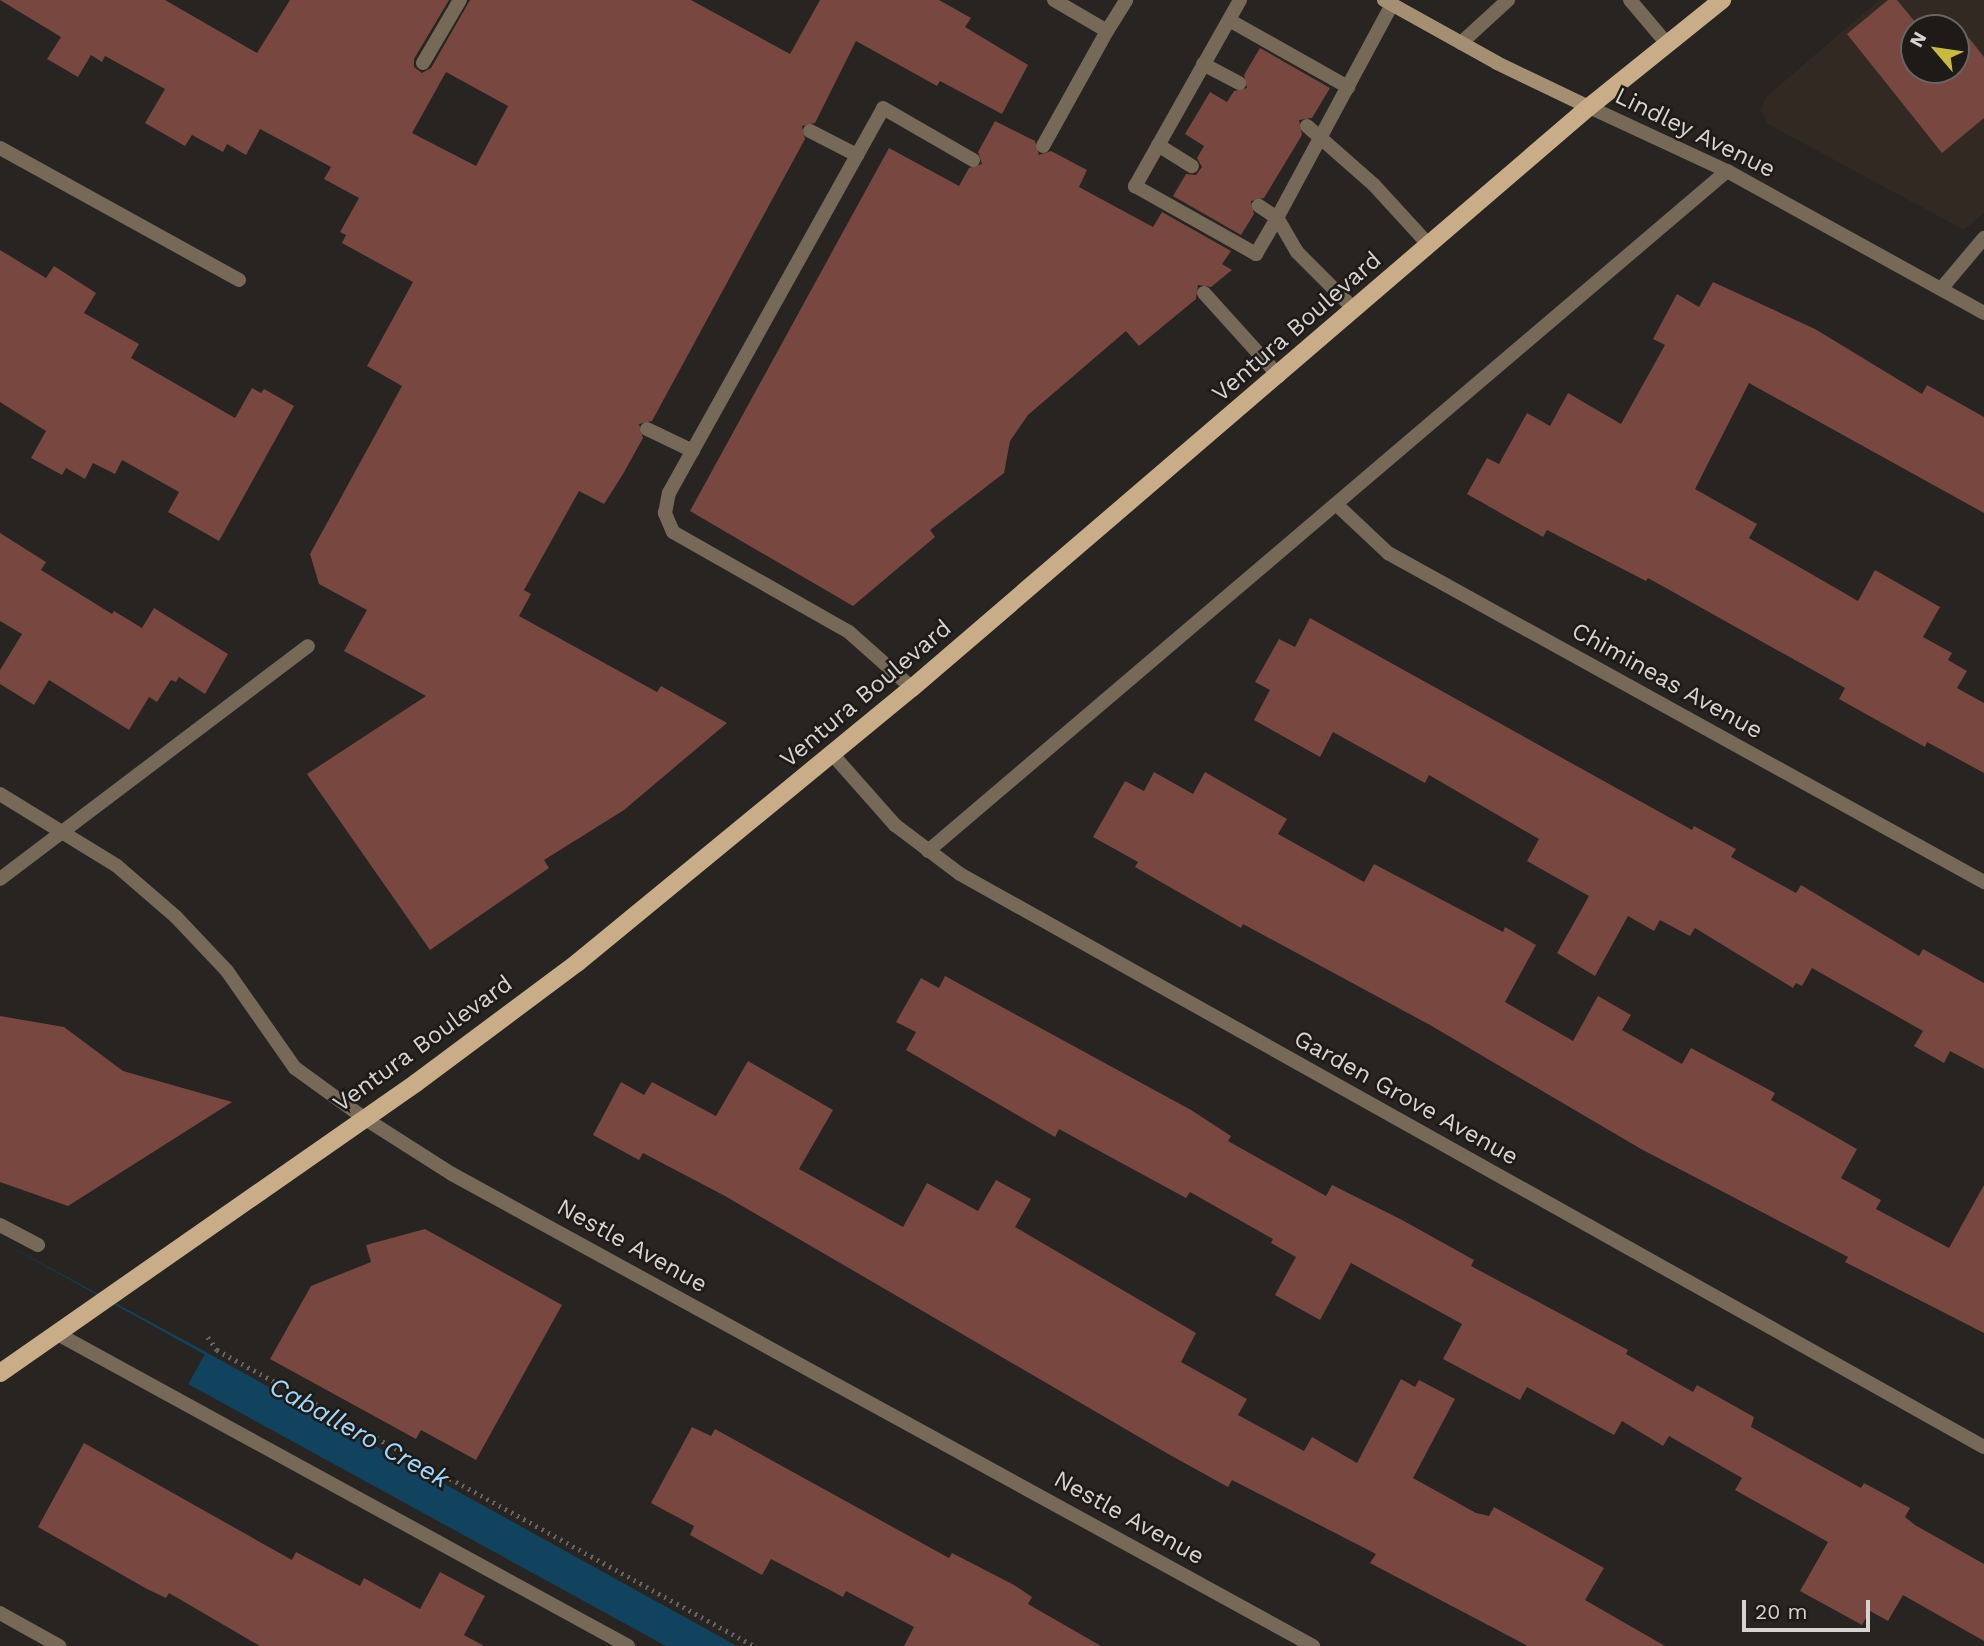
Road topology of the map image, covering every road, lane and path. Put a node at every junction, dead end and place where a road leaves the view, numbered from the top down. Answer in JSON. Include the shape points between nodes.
{"nodes":[{"id":1,"x":460,"y":0,"type":"edge"},
{"id":2,"x":1054,"y":0,"type":"edge"},
{"id":3,"x":1126,"y":0,"type":"edge"},
{"id":4,"x":1240,"y":0,"type":"edge"},
{"id":5,"x":1508,"y":0,"type":"edge"},
{"id":6,"x":1630,"y":0,"type":"edge"},
{"id":7,"x":1722,"y":0,"type":"edge"},
{"id":8,"x":1388,"y":2,"type":"edge"},
{"id":9,"x":1229,"y":20,"type":"junction"},
{"id":10,"x":1107,"y":31,"type":"junction"},
{"id":11,"x":1461,"y":43,"type":"junction"},
{"id":12,"x":1668,"y":45,"type":"junction"},
{"id":13,"x":423,"y":63,"type":"dead end"},
{"id":14,"x":1203,"y":64,"type":"junction"},
{"id":15,"x":1239,"y":83,"type":"dead end"},
{"id":16,"x":1348,"y":87,"type":"junction"},
{"id":17,"x":1589,"y":107,"type":"junction"},
{"id":18,"x":1307,"y":126,"type":"dead end"},
{"id":19,"x":810,"y":131,"type":"dead end"},
{"id":20,"x":1323,"y":136,"type":"junction"},
{"id":21,"x":1158,"y":145,"type":"junction"},
{"id":22,"x":1043,"y":146,"type":"dead end"},
{"id":23,"x":0,"y":148,"type":"edge"},
{"id":24,"x":858,"y":155,"type":"junction"},
{"id":25,"x":973,"y":160,"type":"dead end"},
{"id":26,"x":1192,"y":166,"type":"dead end"},
{"id":27,"x":1727,"y":171,"type":"junction"},
{"id":28,"x":1259,"y":206,"type":"dead end"},
{"id":29,"x":1277,"y":218,"type":"junction"},
{"id":30,"x":1984,"y":238,"type":"edge"},
{"id":31,"x":1429,"y":245,"type":"junction"},
{"id":32,"x":239,"y":280,"type":"dead end"},
{"id":33,"x":1941,"y":289,"type":"junction"},
{"id":34,"x":1204,"y":293,"type":"dead end"},
{"id":35,"x":1355,"y":310,"type":"junction"},
{"id":36,"x":1984,"y":313,"type":"edge"},
{"id":37,"x":1279,"y":376,"type":"junction"},
{"id":38,"x":647,"y":429,"type":"dead end"},
{"id":39,"x":692,"y":451,"type":"junction"},
{"id":40,"x":1338,"y":506,"type":"junction"},
{"id":41,"x":308,"y":646,"type":"dead end"},
{"id":42,"x":912,"y":688,"type":"junction"},
{"id":43,"x":833,"y":755,"type":"junction"},
{"id":44,"x":0,"y":794,"type":"edge"},
{"id":45,"x":63,"y":829,"type":"junction"},
{"id":46,"x":928,"y":851,"type":"junction"},
{"id":47,"x":0,"y":879,"type":"edge"},
{"id":48,"x":1984,"y":882,"type":"edge"},
{"id":49,"x":364,"y":1118,"type":"junction"},
{"id":50,"x":0,"y":1224,"type":"edge"},
{"id":51,"x":38,"y":1245,"type":"dead end"},
{"id":52,"x":56,"y":1333,"type":"junction"},
{"id":53,"x":208,"y":1337,"type":"dead end"},
{"id":54,"x":0,"y":1373,"type":"edge"},
{"id":55,"x":1984,"y":1447,"type":"edge"},
{"id":56,"x":0,"y":1614,"type":"edge"},
{"id":57,"x":58,"y":1646,"type":"edge"},
{"id":58,"x":628,"y":1646,"type":"edge"},
{"id":59,"x":754,"y":1646,"type":"edge"},
{"id":60,"x":1313,"y":1646,"type":"edge"}],
"edges":[{"from":1,"to":13,"type":"street"},
{"from":2,"to":10,"type":"street"},
{"from":3,"to":10,"type":"street"},
{"from":4,"to":9,"type":"street"},
{"from":5,"to":11,"type":"street"},
{"from":6,"to":12,"type":"street"},
{"from":7,"to":12,"type":"main road","name":"Ventura Boulevard"},
{"from":8,"to":11,"type":"main road","name":"Lindley Avenue"},
{"from":8,"to":16,"type":"street"},
{"from":9,"to":14,"type":"street"},
{"from":9,"to":16,"type":"street"},
{"from":10,"to":22,"type":"street"},
{"from":11,"to":17,"type":"main road","name":"Lindley Avenue"},
{"from":12,"to":17,"type":"main road","name":"Ventura Boulevard"},
{"from":14,"to":15,"type":"street"},
{"from":14,"to":21,"type":"street"},
{"from":16,"to":20,"type":"street"},
{"from":17,"to":27,"type":"street","name":"Lindley Avenue"},
{"from":17,"to":31,"type":"main road","name":"Ventura Boulevard"},
{"from":18,"to":20,"type":"street"},
{"from":19,"to":24,"type":"street"},
{"from":20,"to":29,"type":"street"},
{"from":20,"to":31,"type":"street"},
{"from":21,"to":26,"type":"street"},
{"from":21,"to":29,"type":"street","via":[[1135,186],[1256,254]]},
{"from":23,"to":32,"type":"street"},
{"from":24,"to":25,"type":"street","via":[[883,108]]},
{"from":24,"to":39,"type":"street"},
{"from":27,"to":33,"type":"street","name":"Lindley Avenue"},
{"from":27,"to":40,"type":"street"},
{"from":28,"to":29,"type":"street"},
{"from":29,"to":35,"type":"street","via":[[1297,251]]},
{"from":30,"to":33,"type":"street"},
{"from":31,"to":35,"type":"main road","name":"Ventura Boulevard"},
{"from":33,"to":36,"type":"street","name":"Lindley Avenue"},
{"from":34,"to":37,"type":"street"},
{"from":35,"to":37,"type":"main road","name":"Ventura Boulevard"},
{"from":37,"to":42,"type":"main road","name":"Ventura Boulevard"},
{"from":38,"to":39,"type":"street"},
{"from":39,"to":42,"type":"street","via":[[669,493],[665,513],[673,532],[849,632]]},
{"from":40,"to":46,"type":"street"},
{"from":40,"to":48,"type":"street","name":"Chimineas Avenue","via":[[1388,553]]},
{"from":41,"to":45,"type":"street","via":[[187,741]]},
{"from":42,"to":43,"type":"main road","name":"Ventura Boulevard"},
{"from":43,"to":46,"type":"street","name":"Garden Grove Avenue","via":[[895,825]]},
{"from":43,"to":49,"type":"main road","name":"Ventura Boulevard","via":[[577,963]]},
{"from":44,"to":45,"type":"street","name":"Nestle Avenue"},
{"from":45,"to":47,"type":"street"},
{"from":45,"to":49,"type":"street","name":"Nestle Avenue","via":[[117,866],[176,917],[227,971],[295,1068]]},
{"from":46,"to":55,"type":"street","name":"Garden Grove Avenue","via":[[972,881]]},
{"from":49,"to":52,"type":"main road","name":"Ventura Boulevard"},
{"from":49,"to":60,"type":"street","name":"Nestle Avenue","via":[[452,1174]]},
{"from":50,"to":51,"type":"street"},
{"from":52,"to":54,"type":"main road","name":"Ventura Boulevard"},
{"from":52,"to":58,"type":"street"},
{"from":53,"to":59,"type":"path","via":[[217,1350]]},
{"from":56,"to":57,"type":"street"}]}
